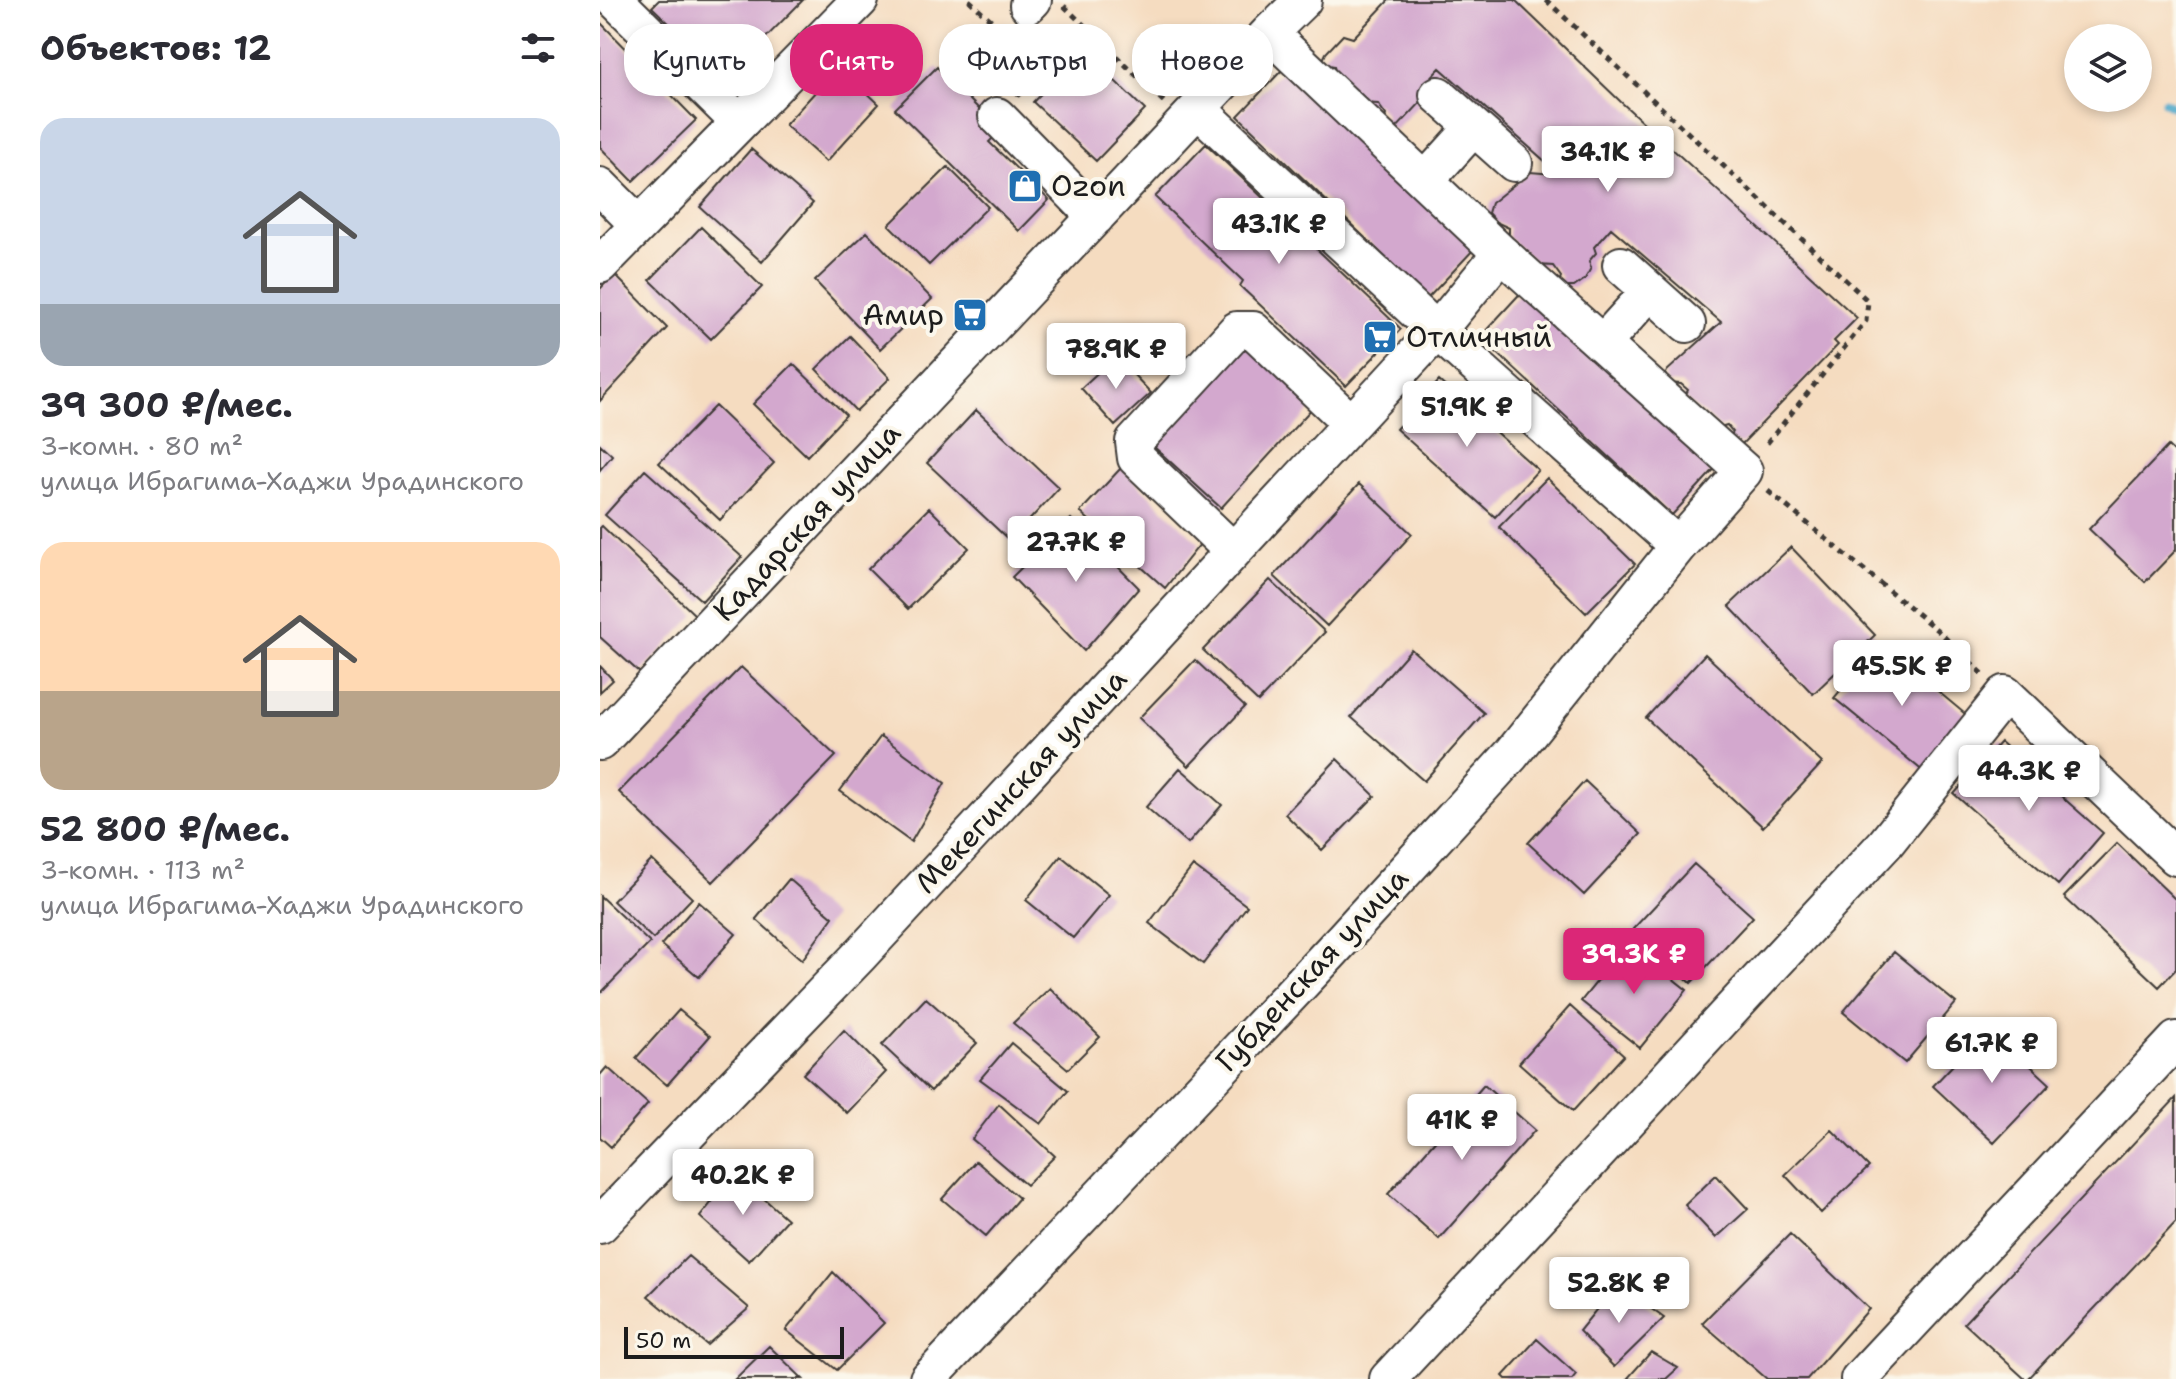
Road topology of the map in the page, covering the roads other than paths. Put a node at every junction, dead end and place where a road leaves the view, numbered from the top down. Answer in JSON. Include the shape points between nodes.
{"nodes":[{"id":1,"x":860,"y":0,"type":"edge"},
{"id":2,"x":624,"y":3,"type":"edge"},
{"id":3,"x":1280,"y":13,"type":"edge"},
{"id":4,"x":1438,"y":95,"type":"dead end"},
{"id":5,"x":997,"y":116,"type":"road end"},
{"id":6,"x":1193,"y":117,"type":"junction"},
{"id":7,"x":739,"y":122,"type":"junction"},
{"id":8,"x":1474,"y":127,"type":"junction"},
{"id":9,"x":1514,"y":163,"type":"dead end"},
{"id":10,"x":1425,"y":181,"type":"junction"},
{"id":11,"x":600,"y":186,"type":"edge"},
{"id":12,"x":1096,"y":217,"type":"junction"},
{"id":13,"x":639,"y":225,"type":"junction"},
{"id":14,"x":1501,"y":253,"type":"junction"},
{"id":15,"x":600,"y":265,"type":"edge"},
{"id":16,"x":1621,"y":265,"type":"dead end"},
{"id":17,"x":1650,"y":291,"type":"junction"},
{"id":18,"x":1687,"y":324,"type":"dead end"},
{"id":19,"x":1437,"y":331,"type":"junction"},
{"id":20,"x":1602,"y":344,"type":"junction"},
{"id":21,"x":1351,"y":423,"type":"junction"},
{"id":22,"x":1678,"y":546,"type":"junction"},
{"id":23,"x":1233,"y":551,"type":"junction"},
{"id":24,"x":600,"y":742,"type":"edge"},
{"id":25,"x":2176,"y":857,"type":"edge"},
{"id":26,"x":2176,"y":1040,"type":"edge"},
{"id":27,"x":600,"y":1225,"type":"edge"},
{"id":28,"x":928,"y":1379,"type":"edge"},
{"id":29,"x":1388,"y":1379,"type":"edge"},
{"id":30,"x":1859,"y":1379,"type":"edge"}],
"edges":[{"from":1,"to":7,"type":"street"},
{"from":2,"to":7,"type":"street"},
{"from":3,"to":6,"type":"street","name":"Кадарская улица"},
{"from":3,"to":10,"type":"street"},
{"from":4,"to":8,"type":"street"},
{"from":5,"to":12,"type":"street"},
{"from":6,"to":12,"type":"street","name":"Кадарская улица"},
{"from":6,"to":19,"type":"street"},
{"from":7,"to":13,"type":"street"},
{"from":8,"to":9,"type":"street"},
{"from":8,"to":10,"type":"street"},
{"from":10,"to":14,"type":"street"},
{"from":11,"to":13,"type":"street"},
{"from":12,"to":24,"type":"street","name":"Кадарская улица"},
{"from":13,"to":15,"type":"street"},
{"from":14,"to":19,"type":"street","name":"Мекегинская улица"},
{"from":14,"to":20,"type":"street"},
{"from":16,"to":17,"type":"street"},
{"from":17,"to":18,"type":"street"},
{"from":17,"to":20,"type":"street"},
{"from":19,"to":21,"type":"street","name":"Мекегинская улица"},
{"from":19,"to":22,"type":"street"},
{"from":20,"to":22,"type":"street","name":"Губденская улица","via":[[1744,471]]},
{"from":21,"to":23,"type":"street","name":"Мекегинская улица"},
{"from":21,"to":23,"type":"street","via":[[1253,330],[1237,330],[1134,442],[1136,458]]},
{"from":22,"to":28,"type":"street","name":"Губденская улица","via":[[1500,767]]},
{"from":23,"to":27,"type":"street","name":"Мекегинская улица","via":[[860,955]]},
{"from":25,"to":29,"type":"street","via":[[2005,694],[1885,844]]},
{"from":26,"to":30,"type":"street"}]}
